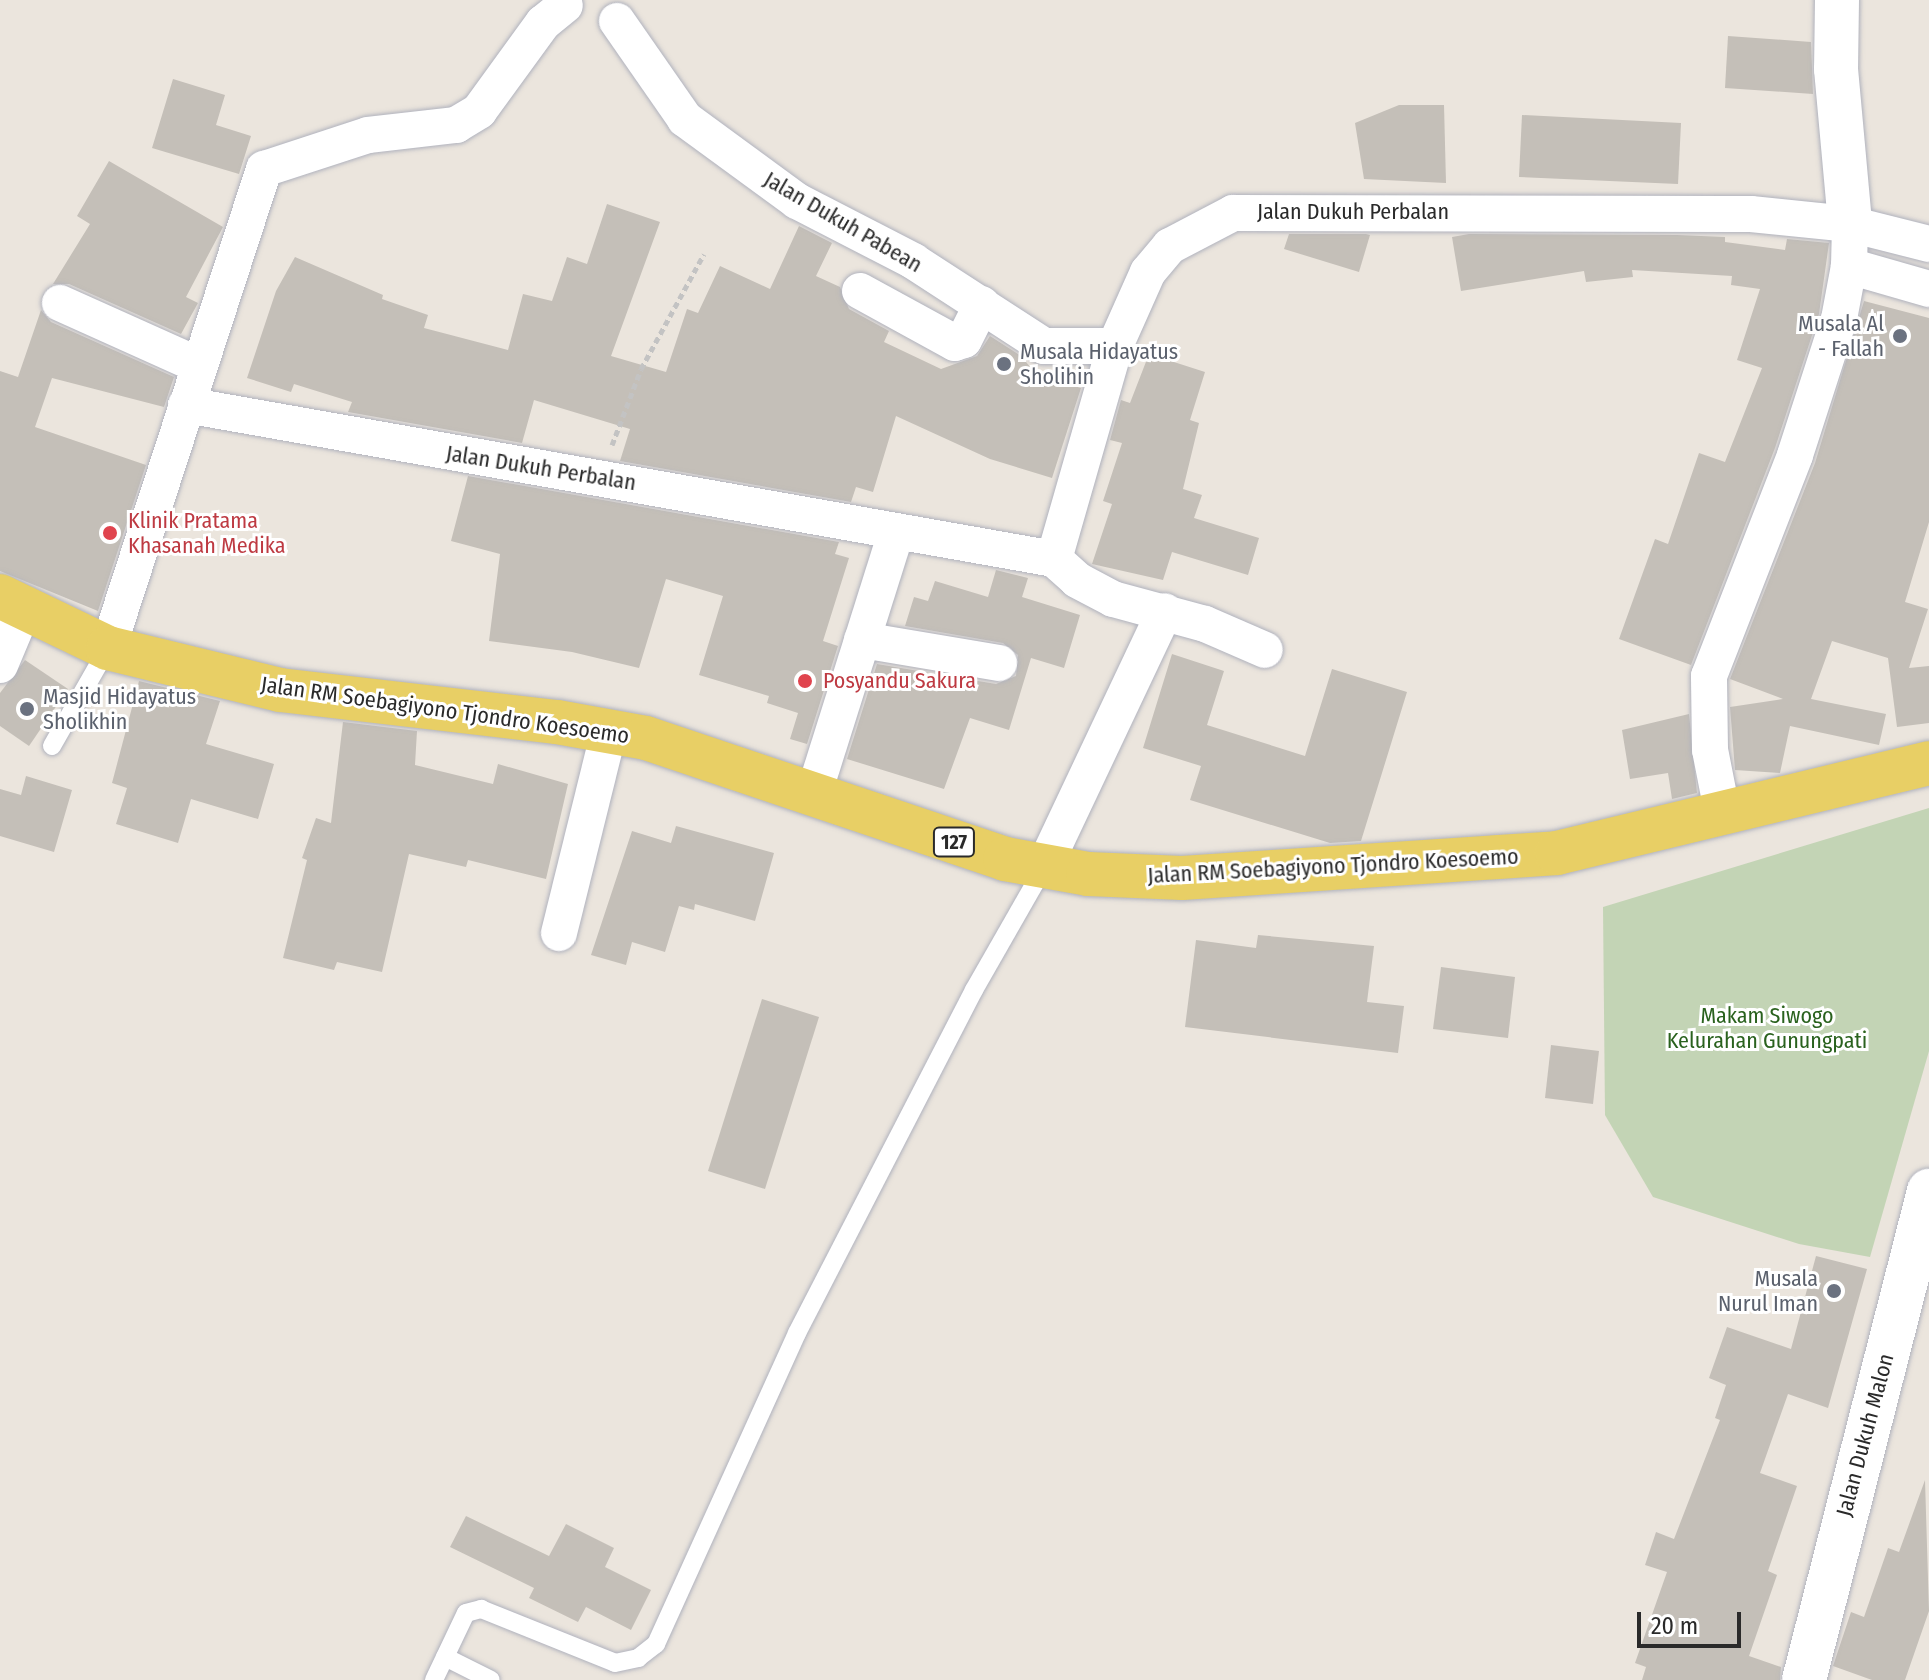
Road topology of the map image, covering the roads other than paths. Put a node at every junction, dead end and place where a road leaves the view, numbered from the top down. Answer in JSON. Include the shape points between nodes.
{"nodes":[{"id":1,"x":1837,"y":0,"type":"edge"},
{"id":2,"x":565,"y":5,"type":"dead end"},
{"id":3,"x":617,"y":21,"type":"dead end"},
{"id":4,"x":1929,"y":244,"type":"edge"},
{"id":5,"x":1850,"y":245,"type":"junction"},
{"id":6,"x":1929,"y":289,"type":"edge"},
{"id":7,"x":860,"y":291,"type":"dead end"},
{"id":8,"x":60,"y":303,"type":"dead end"},
{"id":9,"x":982,"y":304,"type":"junction"},
{"id":10,"x":1115,"y":346,"type":"junction"},
{"id":11,"x":198,"y":365,"type":"junction"},
{"id":12,"x":186,"y":405,"type":"junction"},
{"id":13,"x":896,"y":533,"type":"junction"},
{"id":14,"x":1054,"y":559,"type":"junction"},
{"id":15,"x":12,"y":602,"type":"edge"},
{"id":16,"x":1165,"y":611,"type":"junction"},
{"id":17,"x":862,"y":640,"type":"junction"},
{"id":18,"x":108,"y":648,"type":"junction"},
{"id":19,"x":1265,"y":650,"type":"dead end"},
{"id":20,"x":999,"y":663,"type":"dead end"},
{"id":21,"x":0,"y":665,"type":"edge"},
{"id":22,"x":609,"y":731,"type":"junction"},
{"id":23,"x":52,"y":746,"type":"dead end"},
{"id":24,"x":1929,"y":763,"type":"edge"},
{"id":25,"x":813,"y":796,"type":"junction"},
{"id":26,"x":1723,"y":816,"type":"junction"},
{"id":27,"x":1043,"y":869,"type":"junction"},
{"id":28,"x":559,"y":933,"type":"dead end"},
{"id":29,"x":1929,"y":1191,"type":"edge"},
{"id":30,"x":445,"y":1657,"type":"junction"},
{"id":31,"x":434,"y":1680,"type":"edge"},
{"id":32,"x":491,"y":1680,"type":"edge"},
{"id":33,"x":1804,"y":1680,"type":"edge"}],
"edges":[{"from":1,"to":5,"type":"street","via":[[1836,69]]},
{"from":2,"to":11,"type":"street","via":[[543,23],[479,111],[456,125],[368,135],[264,169]]},
{"from":3,"to":9,"type":"street","name":"Jalan Dukuh Pabean","via":[[685,119],[730,155],[797,201]]},
{"from":4,"to":5,"type":"street","name":"Jalan Dukuh Perbalan"},
{"from":5,"to":6,"type":"street","name":"Jalan Dukuh Perbalan"},
{"from":5,"to":10,"type":"street","name":"Jalan Dukuh Perbalan","via":[[1751,214],[1233,213],[1170,246],[1148,272]]},
{"from":5,"to":26,"type":"street","via":[[1839,319],[1795,455],[1709,676],[1710,750]]},
{"from":7,"to":9,"type":"street","via":[[955,343],[964,340]]},
{"from":8,"to":11,"type":"street"},
{"from":9,"to":10,"type":"street","name":"Jalan Dukuh Pabean","via":[[1044,346]]},
{"from":10,"to":14,"type":"street","name":"Jalan Dukuh Perbalan"},
{"from":11,"to":12,"type":"street"},
{"from":12,"to":13,"type":"street","name":"Jalan Dukuh Perbalan"},
{"from":12,"to":18,"type":"street"},
{"from":13,"to":14,"type":"street","name":"Jalan Dukuh Perbalan"},
{"from":13,"to":17,"type":"street"},
{"from":14,"to":16,"type":"street","via":[[1077,580],[1113,599]]},
{"from":15,"to":18,"type":"main road","name":"Jalan RM Soebagiyono Tjondro Koesoemo","number":"127"},
{"from":15,"to":21,"type":"street"},
{"from":16,"to":19,"type":"street"},
{"from":16,"to":27,"type":"street"},
{"from":17,"to":20,"type":"street"},
{"from":17,"to":25,"type":"street"},
{"from":18,"to":22,"type":"main road","name":"Jalan RM Soebagiyono Tjondro Koesoemo","number":"127","via":[[280,690]]},
{"from":18,"to":23,"type":"lane"},
{"from":22,"to":25,"type":"main road","name":"Jalan RM Soebagiyono Tjondro Koesoemo","number":"127","via":[[646,738]]},
{"from":22,"to":28,"type":"street"},
{"from":24,"to":26,"type":"main road","name":"Jalan RM Soebagiyono Tjondro Koesoemo","number":"127"},
{"from":25,"to":27,"type":"main road","name":"Jalan RM Soebagiyono Tjondro Koesoemo","number":"127"},
{"from":26,"to":27,"type":"main road","name":"Jalan RM Soebagiyono Tjondro Koesoemo","number":"127","via":[[1557,853],[1182,878]]},
{"from":27,"to":30,"type":"lane","via":[[974,990],[797,1333],[656,1644],[638,1658],[615,1663],[481,1609],[466,1613]]},
{"from":29,"to":33,"type":"street","name":"Jalan Dukuh Malon"},
{"from":30,"to":31,"type":"lane"},
{"from":30,"to":32,"type":"lane"}]}
